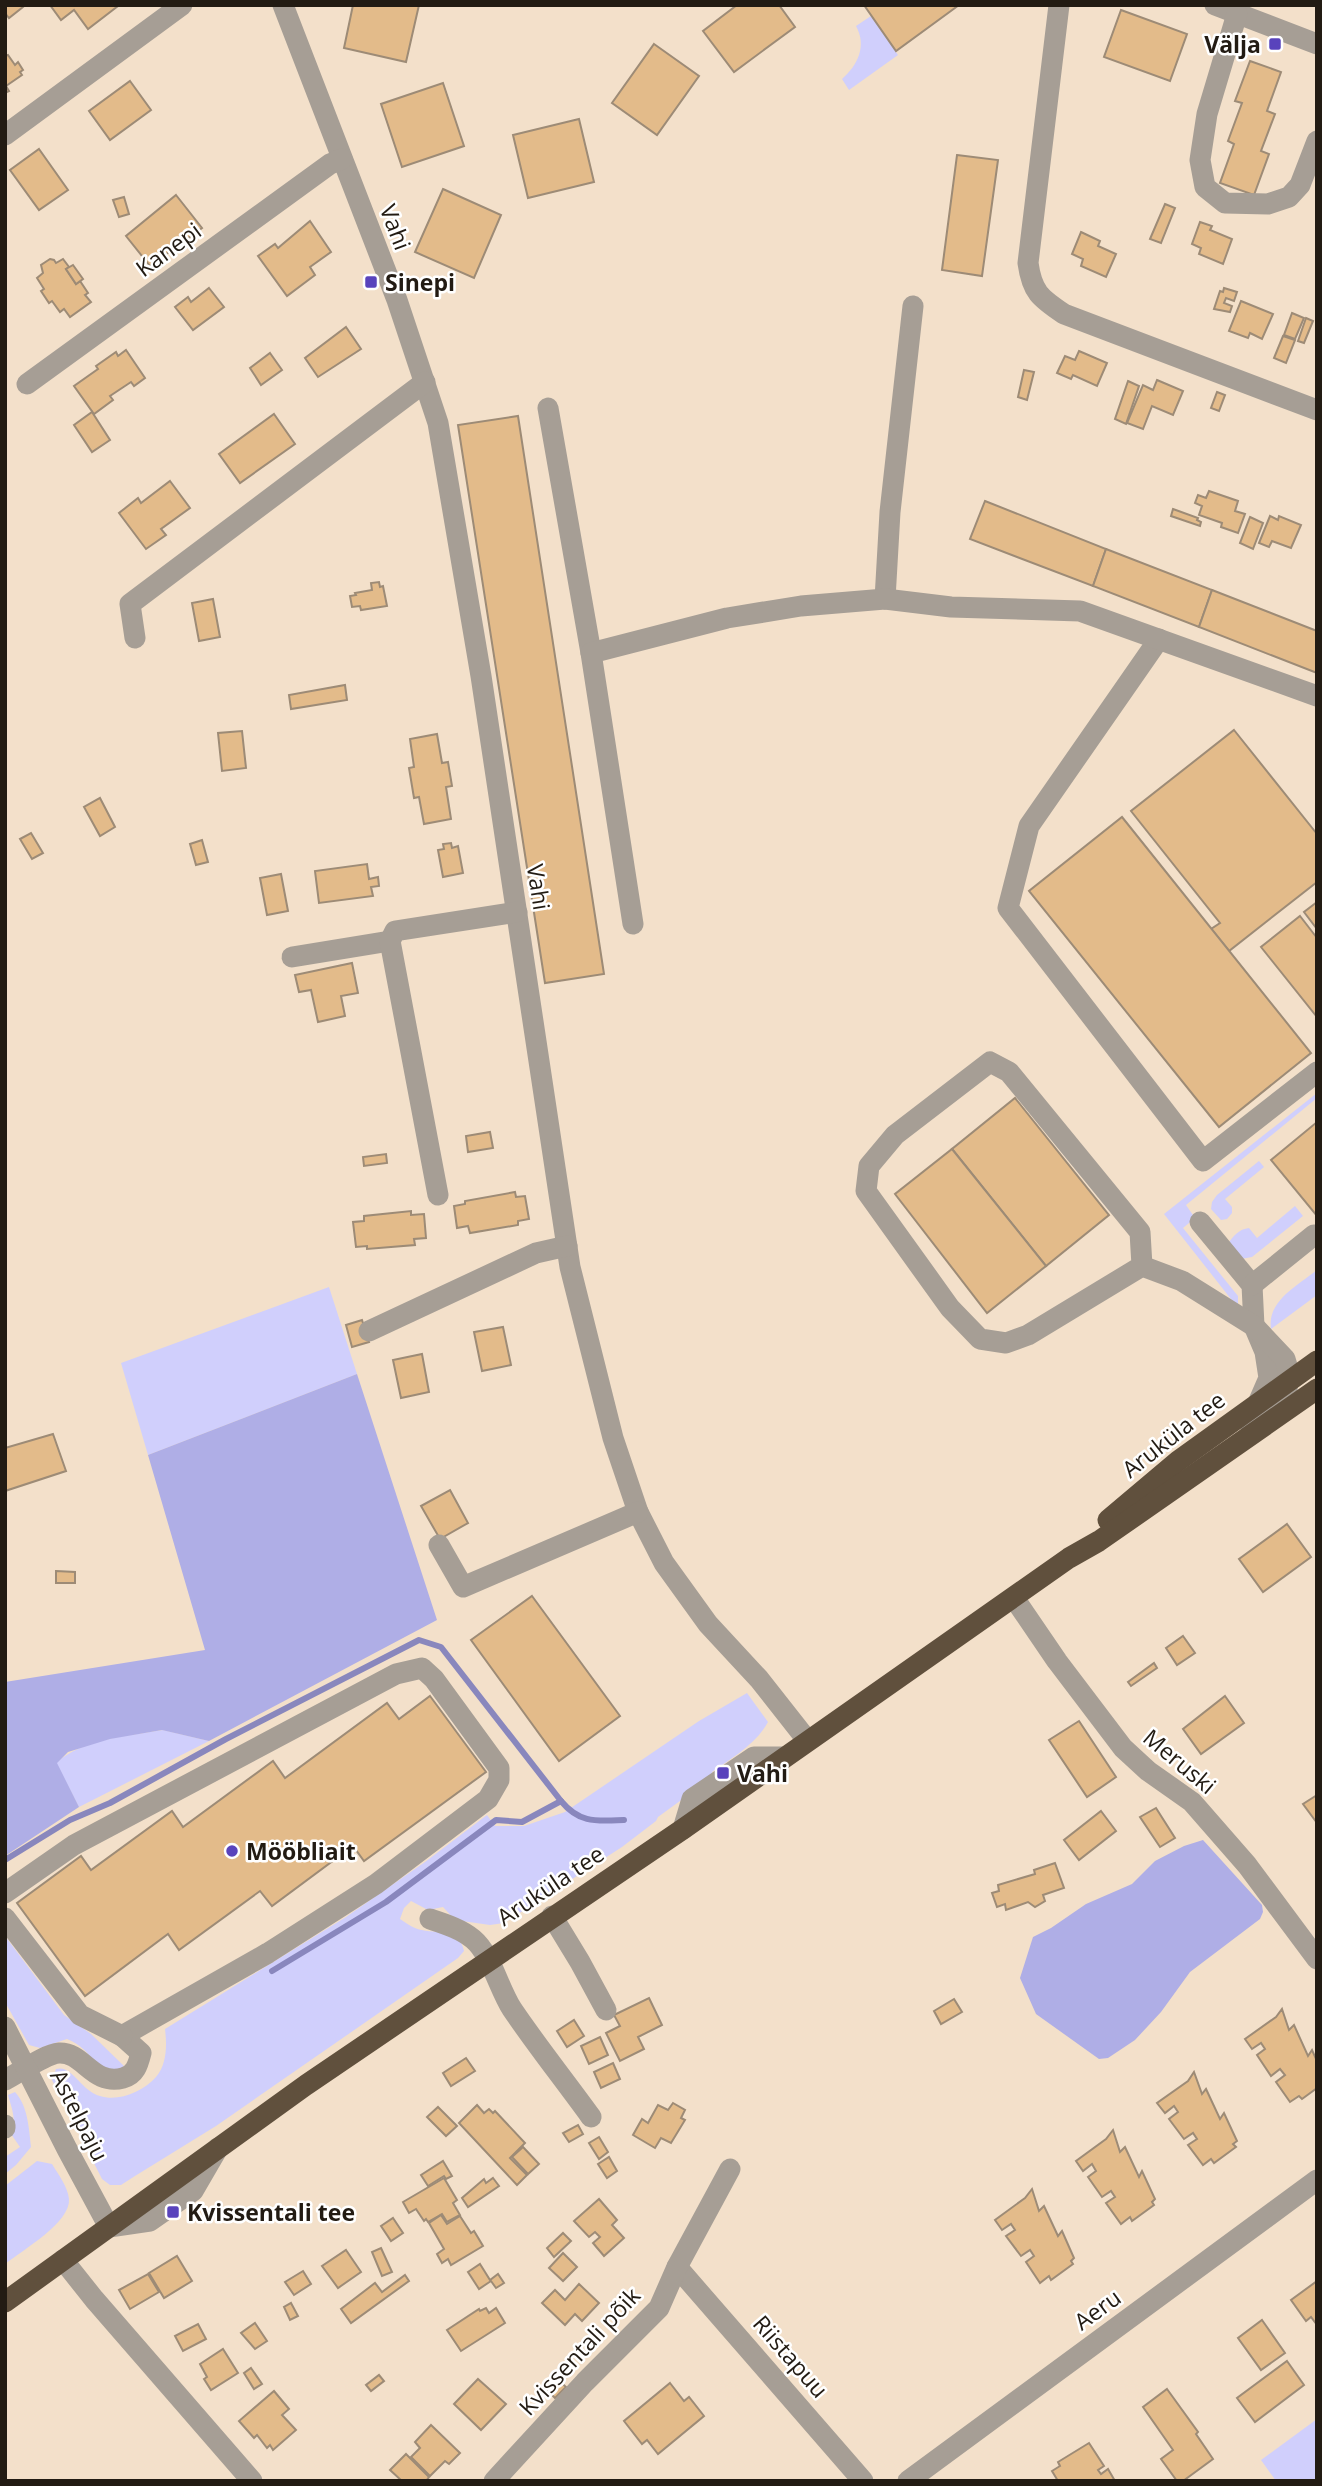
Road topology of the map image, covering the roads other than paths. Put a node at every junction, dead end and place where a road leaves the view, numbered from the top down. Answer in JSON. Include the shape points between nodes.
{"nodes":[{"id":1,"x":182,"y":5,"type":"edge"},
{"id":2,"x":283,"y":5,"type":"edge"},
{"id":3,"x":1059,"y":5,"type":"edge"},
{"id":4,"x":1223,"y":8,"type":"edge"},
{"id":5,"x":1317,"y":44,"type":"edge"},
{"id":6,"x":5,"y":135,"type":"edge"},
{"id":7,"x":1317,"y":141,"type":"edge"},
{"id":8,"x":342,"y":159,"type":"junction"},
{"id":9,"x":913,"y":306,"type":"dead end"},
{"id":10,"x":425,"y":382,"type":"junction"},
{"id":11,"x":27,"y":384,"type":"dead end"},
{"id":12,"x":548,"y":408,"type":"dead end"},
{"id":13,"x":1317,"y":410,"type":"edge"},
{"id":14,"x":885,"y":599,"type":"junction"},
{"id":15,"x":135,"y":638,"type":"dead end"},
{"id":16,"x":1159,"y":639,"type":"junction"},
{"id":17,"x":591,"y":653,"type":"junction"},
{"id":18,"x":1317,"y":696,"type":"edge"},
{"id":19,"x":517,"y":912,"type":"junction"},
{"id":20,"x":633,"y":924,"type":"dead end"},
{"id":21,"x":390,"y":941,"type":"junction"},
{"id":22,"x":292,"y":957,"type":"dead end"},
{"id":23,"x":1317,"y":1072,"type":"edge"},
{"id":24,"x":438,"y":1195,"type":"dead end"},
{"id":25,"x":1200,"y":1222,"type":"dead end"},
{"id":26,"x":1314,"y":1235,"type":"dead end"},
{"id":27,"x":567,"y":1246,"type":"junction"},
{"id":28,"x":1142,"y":1266,"type":"junction"},
{"id":29,"x":1252,"y":1285,"type":"junction"},
{"id":30,"x":1254,"y":1326,"type":"junction"},
{"id":31,"x":369,"y":1331,"type":"dead end"},
{"id":32,"x":1275,"y":1356,"type":"junction"},
{"id":33,"x":1315,"y":1362,"type":"edge"},
{"id":34,"x":1288,"y":1381,"type":"junction"},
{"id":35,"x":1317,"y":1388,"type":"edge"},
{"id":36,"x":1259,"y":1401,"type":"junction"},
{"id":37,"x":1240,"y":1443,"type":"junction"},
{"id":38,"x":638,"y":1512,"type":"junction"},
{"id":39,"x":439,"y":1545,"type":"dead end"},
{"id":40,"x":1069,"y":1558,"type":"junction"},
{"id":41,"x":1014,"y":1598,"type":"junction"},
{"id":42,"x":807,"y":1740,"type":"junction"},
{"id":43,"x":5,"y":1893,"type":"edge"},
{"id":44,"x":552,"y":1916,"type":"junction"},
{"id":45,"x":5,"y":1918,"type":"edge"},
{"id":46,"x":430,"y":1919,"type":"dead end"},
{"id":47,"x":488,"y":1959,"type":"junction"},
{"id":48,"x":1317,"y":1959,"type":"edge"},
{"id":49,"x":606,"y":2010,"type":"dead end"},
{"id":50,"x":5,"y":2027,"type":"edge"},
{"id":51,"x":122,"y":2036,"type":"junction"},
{"id":52,"x":27,"y":2069,"type":"junction"},
{"id":53,"x":5,"y":2080,"type":"edge"},
{"id":54,"x":591,"y":2117,"type":"dead end"},
{"id":55,"x":730,"y":2169,"type":"dead end"},
{"id":56,"x":1317,"y":2180,"type":"edge"},
{"id":57,"x":109,"y":2227,"type":"junction"},
{"id":58,"x":63,"y":2260,"type":"junction"},
{"id":59,"x":677,"y":2267,"type":"junction"},
{"id":60,"x":5,"y":2302,"type":"edge"},
{"id":61,"x":252,"y":2481,"type":"edge"},
{"id":62,"x":494,"y":2481,"type":"edge"},
{"id":63,"x":863,"y":2481,"type":"edge"},
{"id":64,"x":908,"y":2481,"type":"edge"}],
"edges":[{"from":1,"to":6,"type":"street"},
{"from":2,"to":8,"type":"street","name":"Vahi"},
{"from":3,"to":13,"type":"street","via":[[1028,263],[1031,284],[1042,299],[1064,314]]},
{"from":4,"to":5,"type":"street"},
{"from":4,"to":7,"type":"street","via":[[1200,160],[1205,187],[1225,203],[1268,204],[1289,197],[1300,185]]},
{"from":8,"to":10,"type":"street","name":"Vahi"},
{"from":8,"to":11,"type":"street","name":"Kanepi"},
{"from":9,"to":14,"type":"street"},
{"from":10,"to":15,"type":"street","via":[[130,604]]},
{"from":10,"to":19,"type":"street","name":"Vahi","via":[[438,423]]},
{"from":12,"to":17,"type":"street"},
{"from":14,"to":16,"type":"street","via":[[951,607],[1080,611]]},
{"from":14,"to":17,"type":"street","via":[[727,618]]},
{"from":16,"to":18,"type":"street"},
{"from":16,"to":23,"type":"street","via":[[1029,826],[1008,908],[1203,1161]]},
{"from":17,"to":20,"type":"street"},
{"from":19,"to":21,"type":"street","via":[[395,931]]},
{"from":19,"to":27,"type":"street","name":"Vahi"},
{"from":21,"to":22,"type":"street"},
{"from":21,"to":24,"type":"street"},
{"from":25,"to":29,"type":"street"},
{"from":26,"to":29,"type":"street"},
{"from":27,"to":31,"type":"street","via":[[536,1253]]},
{"from":27,"to":38,"type":"street","name":"Vahi","via":[[613,1438]]},
{"from":28,"to":28,"type":"street","via":[[1028,1335],[1006,1343],[980,1339],[950,1308],[866,1191],[869,1166],[895,1135],[990,1062],[1009,1072],[1140,1232]]},
{"from":28,"to":30,"type":"street","via":[[1182,1281]]},
{"from":29,"to":30,"type":"street"},
{"from":30,"to":32,"type":"street"},
{"from":32,"to":33,"type":"street","via":[[1295,1363]]},
{"from":32,"to":34,"type":"street"},
{"from":32,"to":36,"type":"street"},
{"from":33,"to":34,"type":"highway","name":"Aruküla tee"},
{"from":34,"to":35,"type":"street"},
{"from":34,"to":36,"type":"highway","name":"Aruküla tee"},
{"from":34,"to":37,"type":"street","via":[[1283,1398]]},
{"from":35,"to":37,"type":"highway","name":"Aruküla tee"},
{"from":36,"to":40,"type":"highway","name":"Aruküla tee","via":[[1178,1461]]},
{"from":37,"to":40,"type":"highway","name":"Aruküla tee"},
{"from":38,"to":39,"type":"street","via":[[463,1587]]},
{"from":38,"to":42,"type":"street","name":"Vahi","via":[[664,1563],[708,1624]]},
{"from":40,"to":41,"type":"highway","name":"Aruküla tee"},
{"from":41,"to":42,"type":"highway","name":"Aruküla tee"},
{"from":41,"to":48,"type":"street","name":"Meruski","via":[[1123,1748],[1192,1802],[1247,1865]]},
{"from":42,"to":44,"type":"highway","name":"Aruküla tee"},
{"from":43,"to":51,"type":"street","via":[[74,1845],[396,1674],[422,1668],[434,1679],[499,1768],[499,1780],[488,1799],[376,1884],[268,1954]]},
{"from":44,"to":47,"type":"highway","name":"Aruküla tee"},
{"from":44,"to":49,"type":"street"},
{"from":45,"to":51,"type":"street","via":[[80,2015]]},
{"from":46,"to":47,"type":"street","via":[[460,1930]]},
{"from":47,"to":54,"type":"street","via":[[512,2008]]},
{"from":47,"to":57,"type":"highway","name":"Aruküla tee"},
{"from":50,"to":52,"type":"street","name":"Astelpaju"},
{"from":51,"to":52,"type":"street","via":[[141,2053],[128,2077],[101,2077],[61,2053]]},
{"from":52,"to":53,"type":"street"},
{"from":52,"to":57,"type":"street","name":"Astelpaju"},
{"from":55,"to":59,"type":"street","name":"Kvissentali põik"},
{"from":56,"to":64,"type":"street","name":"Aeru"},
{"from":57,"to":58,"type":"highway","name":"Aruküla tee"},
{"from":58,"to":60,"type":"highway","name":"Aruküla tee"},
{"from":58,"to":61,"type":"street"},
{"from":59,"to":62,"type":"street","name":"Kvissentali põik","via":[[659,2308]]},
{"from":59,"to":63,"type":"street","name":"Riistapuu"}]}
